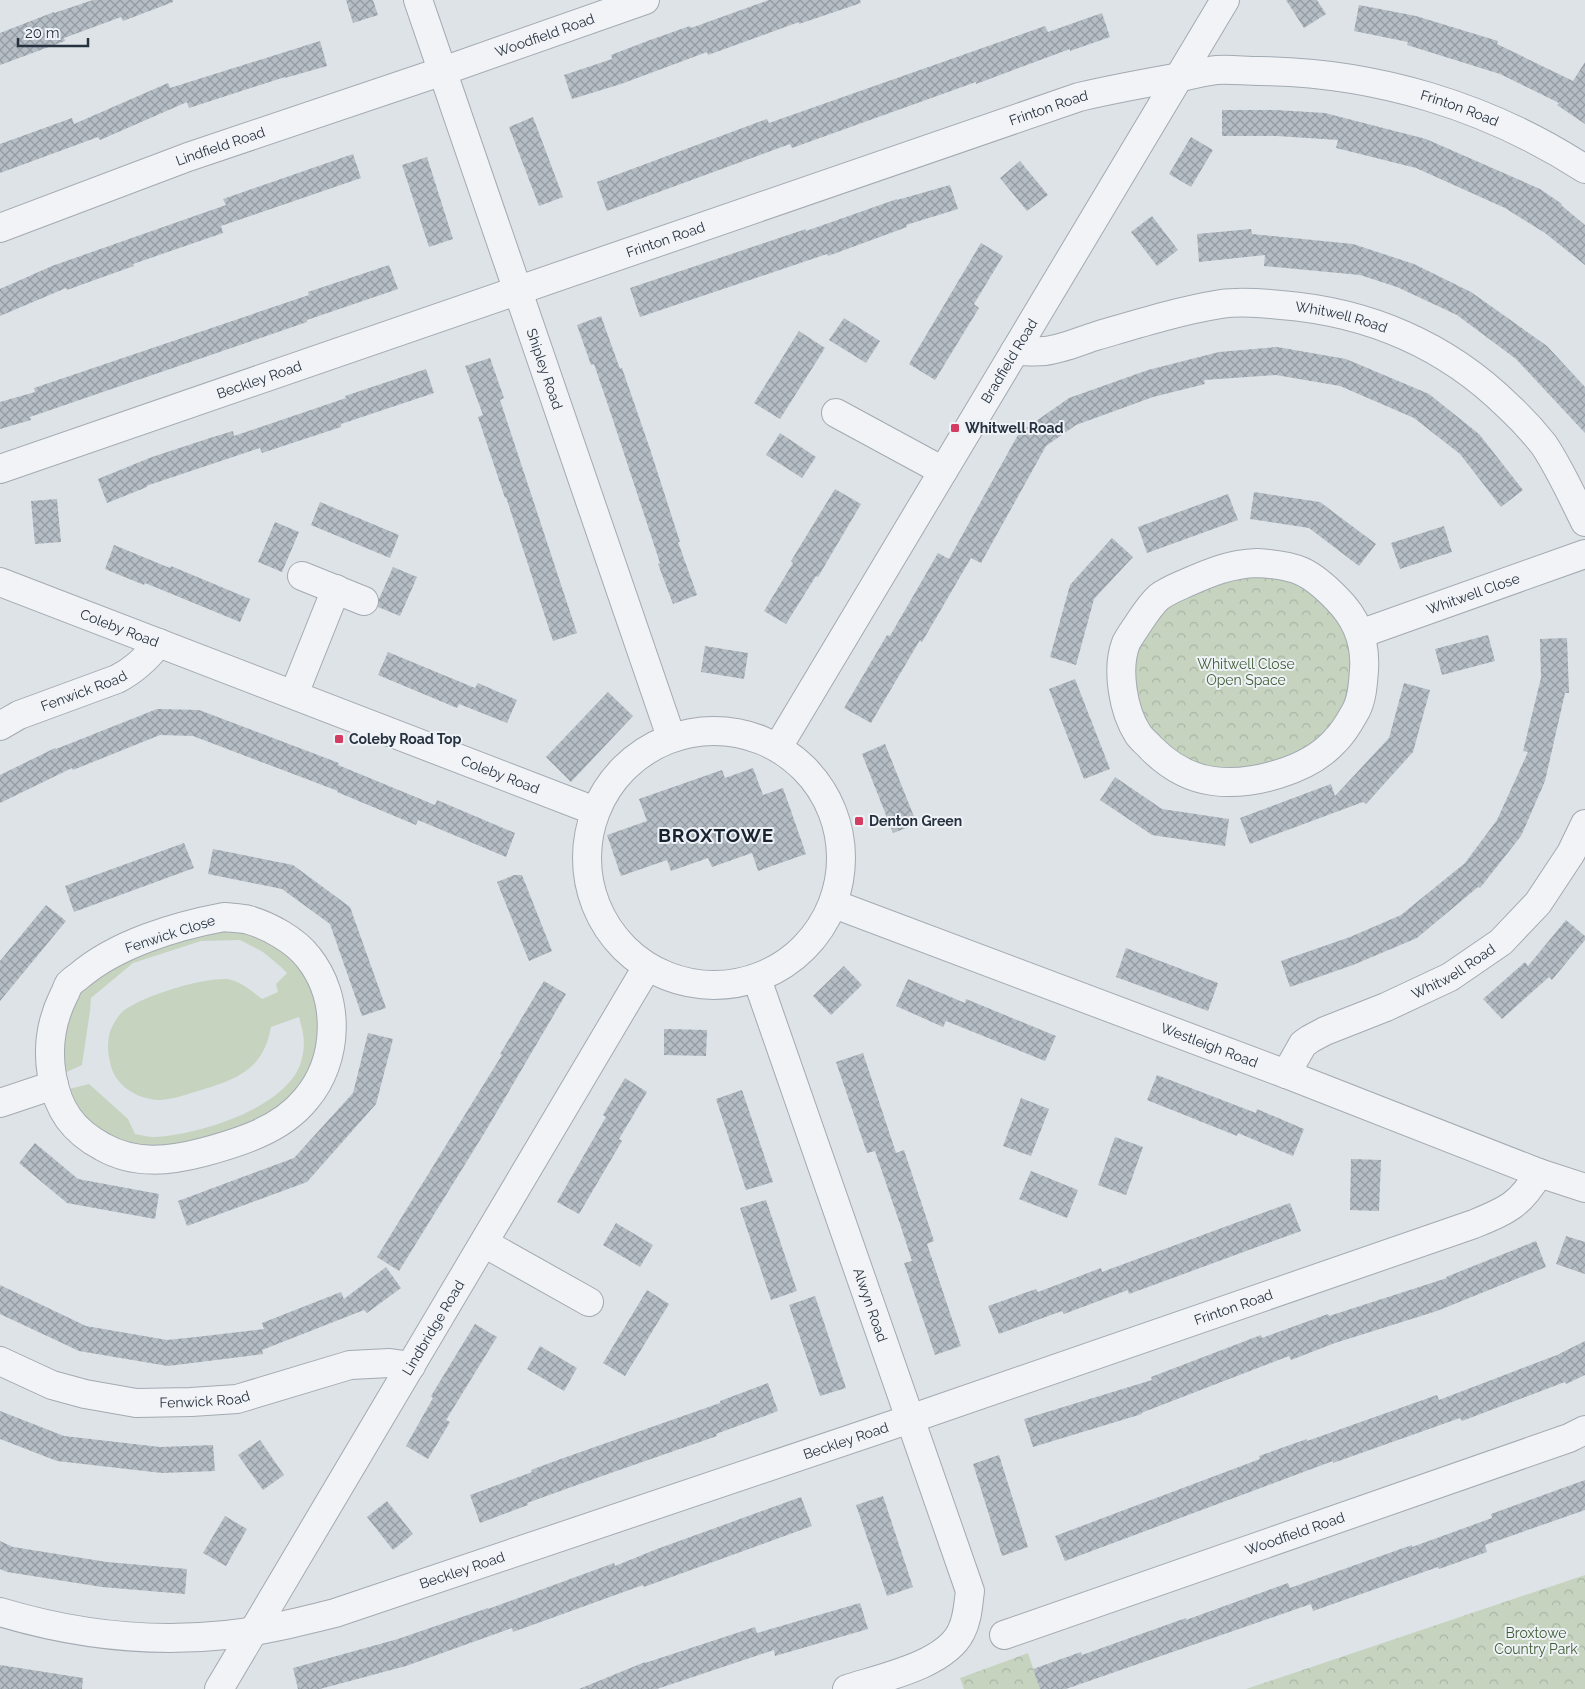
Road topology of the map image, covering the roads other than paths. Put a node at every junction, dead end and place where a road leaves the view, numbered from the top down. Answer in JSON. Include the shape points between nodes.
{"nodes":[{"id":1,"x":418,"y":0,"type":"edge"},
{"id":2,"x":645,"y":0,"type":"edge"},
{"id":3,"x":1225,"y":0,"type":"edge"},
{"id":4,"x":443,"y":71,"type":"junction"},
{"id":5,"x":1179,"y":77,"type":"junction"},
{"id":6,"x":1585,"y":169,"type":"edge"},
{"id":7,"x":0,"y":228,"type":"edge"},
{"id":8,"x":519,"y":291,"type":"junction"},
{"id":9,"x":1015,"y":351,"type":"junction"},
{"id":10,"x":836,"y":413,"type":"dead end"},
{"id":11,"x":0,"y":469,"type":"edge"},
{"id":12,"x":943,"y":471,"type":"junction"},
{"id":13,"x":1585,"y":522,"type":"edge"},
{"id":14,"x":1585,"y":554,"type":"edge"},
{"id":15,"x":302,"y":576,"type":"dead end"},
{"id":16,"x":0,"y":582,"type":"edge"},
{"id":17,"x":336,"y":589,"type":"junction"},
{"id":18,"x":364,"y":601,"type":"dead end"},
{"id":19,"x":1360,"y":634,"type":"junction"},
{"id":20,"x":159,"y":643,"type":"junction"},
{"id":21,"x":294,"y":694,"type":"junction"},
{"id":22,"x":0,"y":726,"type":"edge"},
{"id":23,"x":671,"y":737,"type":"junction"},
{"id":24,"x":778,"y":747,"type":"junction"},
{"id":25,"x":595,"y":811,"type":"junction"},
{"id":26,"x":1585,"y":824,"type":"edge"},
{"id":27,"x":834,"y":904,"type":"junction"},
{"id":28,"x":648,"y":967,"type":"junction"},
{"id":29,"x":757,"y":979,"type":"junction"},
{"id":30,"x":1286,"y":1074,"type":"junction"},
{"id":31,"x":54,"y":1085,"type":"junction"},
{"id":32,"x":0,"y":1103,"type":"edge"},
{"id":33,"x":1540,"y":1173,"type":"junction"},
{"id":34,"x":1584,"y":1185,"type":"edge"},
{"id":35,"x":484,"y":1243,"type":"junction"},
{"id":36,"x":589,"y":1302,"type":"dead end"},
{"id":37,"x":0,"y":1361,"type":"edge"},
{"id":38,"x":411,"y":1366,"type":"junction"},
{"id":39,"x":910,"y":1419,"type":"junction"},
{"id":40,"x":1585,"y":1430,"type":"edge"},
{"id":41,"x":0,"y":1612,"type":"edge"},
{"id":42,"x":254,"y":1631,"type":"junction"},
{"id":43,"x":1004,"y":1635,"type":"dead end"},
{"id":44,"x":218,"y":1689,"type":"edge"},
{"id":45,"x":847,"y":1689,"type":"edge"}],
"edges":[{"from":1,"to":4,"type":"street","name":"Shipley Road"},
{"from":2,"to":4,"type":"street","name":"Woodfield Road"},
{"from":3,"to":5,"type":"street","name":"Bradfield Road"},
{"from":4,"to":7,"type":"street","name":"Lindfield Road","via":[[188,158]]},
{"from":4,"to":8,"type":"street","name":"Shipley Road"},
{"from":5,"to":6,"type":"street","name":"Frinton Road","via":[[1216,70],[1277,71],[1354,78],[1448,103],[1493,120],[1554,149]]},
{"from":5,"to":8,"type":"street","name":"Frinton Road","via":[[1079,97]]},
{"from":5,"to":9,"type":"street","name":"Bradfield Road"},
{"from":8,"to":11,"type":"street","name":"Beckley Road"},
{"from":8,"to":23,"type":"street","name":"Shipley Road"},
{"from":9,"to":12,"type":"street","name":"Bradfield Road"},
{"from":9,"to":13,"type":"street","name":"Whitwell Road","via":[[1046,351],[1182,311],[1224,304],[1299,306],[1375,323],[1414,339],[1462,366],[1491,389],[1544,445]]},
{"from":10,"to":12,"type":"street"},
{"from":12,"to":24,"type":"street","name":"Bradfield Road"},
{"from":14,"to":19,"type":"street","name":"Whitwell Close"},
{"from":15,"to":17,"type":"street"},
{"from":16,"to":20,"type":"street","name":"Coleby Road"},
{"from":17,"to":18,"type":"street"},
{"from":17,"to":21,"type":"street"},
{"from":19,"to":19,"type":"street","via":[[1365,653],[1364,676],[1356,712],[1334,742],[1317,756],[1287,771],[1257,780],[1232,782],[1210,780],[1181,771],[1138,735],[1128,713],[1122,668],[1126,644],[1143,616],[1159,598],[1212,571],[1258,563],[1303,570],[1321,582],[1342,604]]},
{"from":20,"to":21,"type":"street","name":"Coleby Road"},
{"from":20,"to":22,"type":"street","name":"Fenwick Road","via":[[131,672],[19,715]]},
{"from":21,"to":25,"type":"street","name":"Coleby Road"},
{"from":23,"to":24,"type":"street","via":[[699,731],[729,731]]},
{"from":23,"to":25,"type":"street","via":[[639,754],[615,776]]},
{"from":24,"to":27,"type":"street","via":[[802,765],[827,797],[842,844],[842,872]]},
{"from":25,"to":28,"type":"street","via":[[588,834],[586,862],[596,908],[615,938]]},
{"from":26,"to":30,"type":"street","name":"Whitwell Road","via":[[1571,853],[1538,903],[1501,942],[1450,977],[1310,1039],[1303,1044]]},
{"from":27,"to":29,"type":"street","via":[[816,936],[792,960]]},
{"from":27,"to":30,"type":"street","name":"Westleigh Road"},
{"from":28,"to":29,"type":"street","via":[[696,985],[730,985]]},
{"from":28,"to":35,"type":"street","name":"Lindbridge Road"},
{"from":29,"to":39,"type":"street","name":"Alwyn Road"},
{"from":30,"to":33,"type":"street","name":"Westleigh Road"},
{"from":31,"to":31,"type":"street","name":"Fenwick Close","via":[[49,1061],[53,1024],[70,984],[88,968],[145,939],[224,917],[248,920],[294,943],[308,956],[329,997],[331,1050],[320,1078],[306,1100],[262,1132],[233,1144],[186,1157],[154,1160],[113,1153],[76,1128],[63,1112]]},
{"from":31,"to":32,"type":"street"},
{"from":33,"to":34,"type":"street","name":"Westleigh Road"},
{"from":33,"to":39,"type":"street","name":"Frinton Road","via":[[1519,1202],[1474,1224]]},
{"from":35,"to":36,"type":"street"},
{"from":35,"to":38,"type":"street","name":"Lindbridge Road"},
{"from":37,"to":38,"type":"street","name":"Fenwick Road","via":[[52,1385],[136,1402],[237,1399],[350,1365],[390,1363]]},
{"from":38,"to":42,"type":"street","name":"Lindbridge Road"},
{"from":39,"to":42,"type":"street","name":"Beckley Road","via":[[335,1613]]},
{"from":39,"to":45,"type":"street","name":"Alwyn Road","via":[[970,1591],[966,1618],[954,1644],[940,1655],[923,1664]]},
{"from":40,"to":43,"type":"street","name":"Woodfield Road"},
{"from":41,"to":42,"type":"street","name":"Beckley Road","via":[[70,1629],[114,1635],[190,1638]]},
{"from":42,"to":44,"type":"street","name":"Lindbridge Road"}]}
